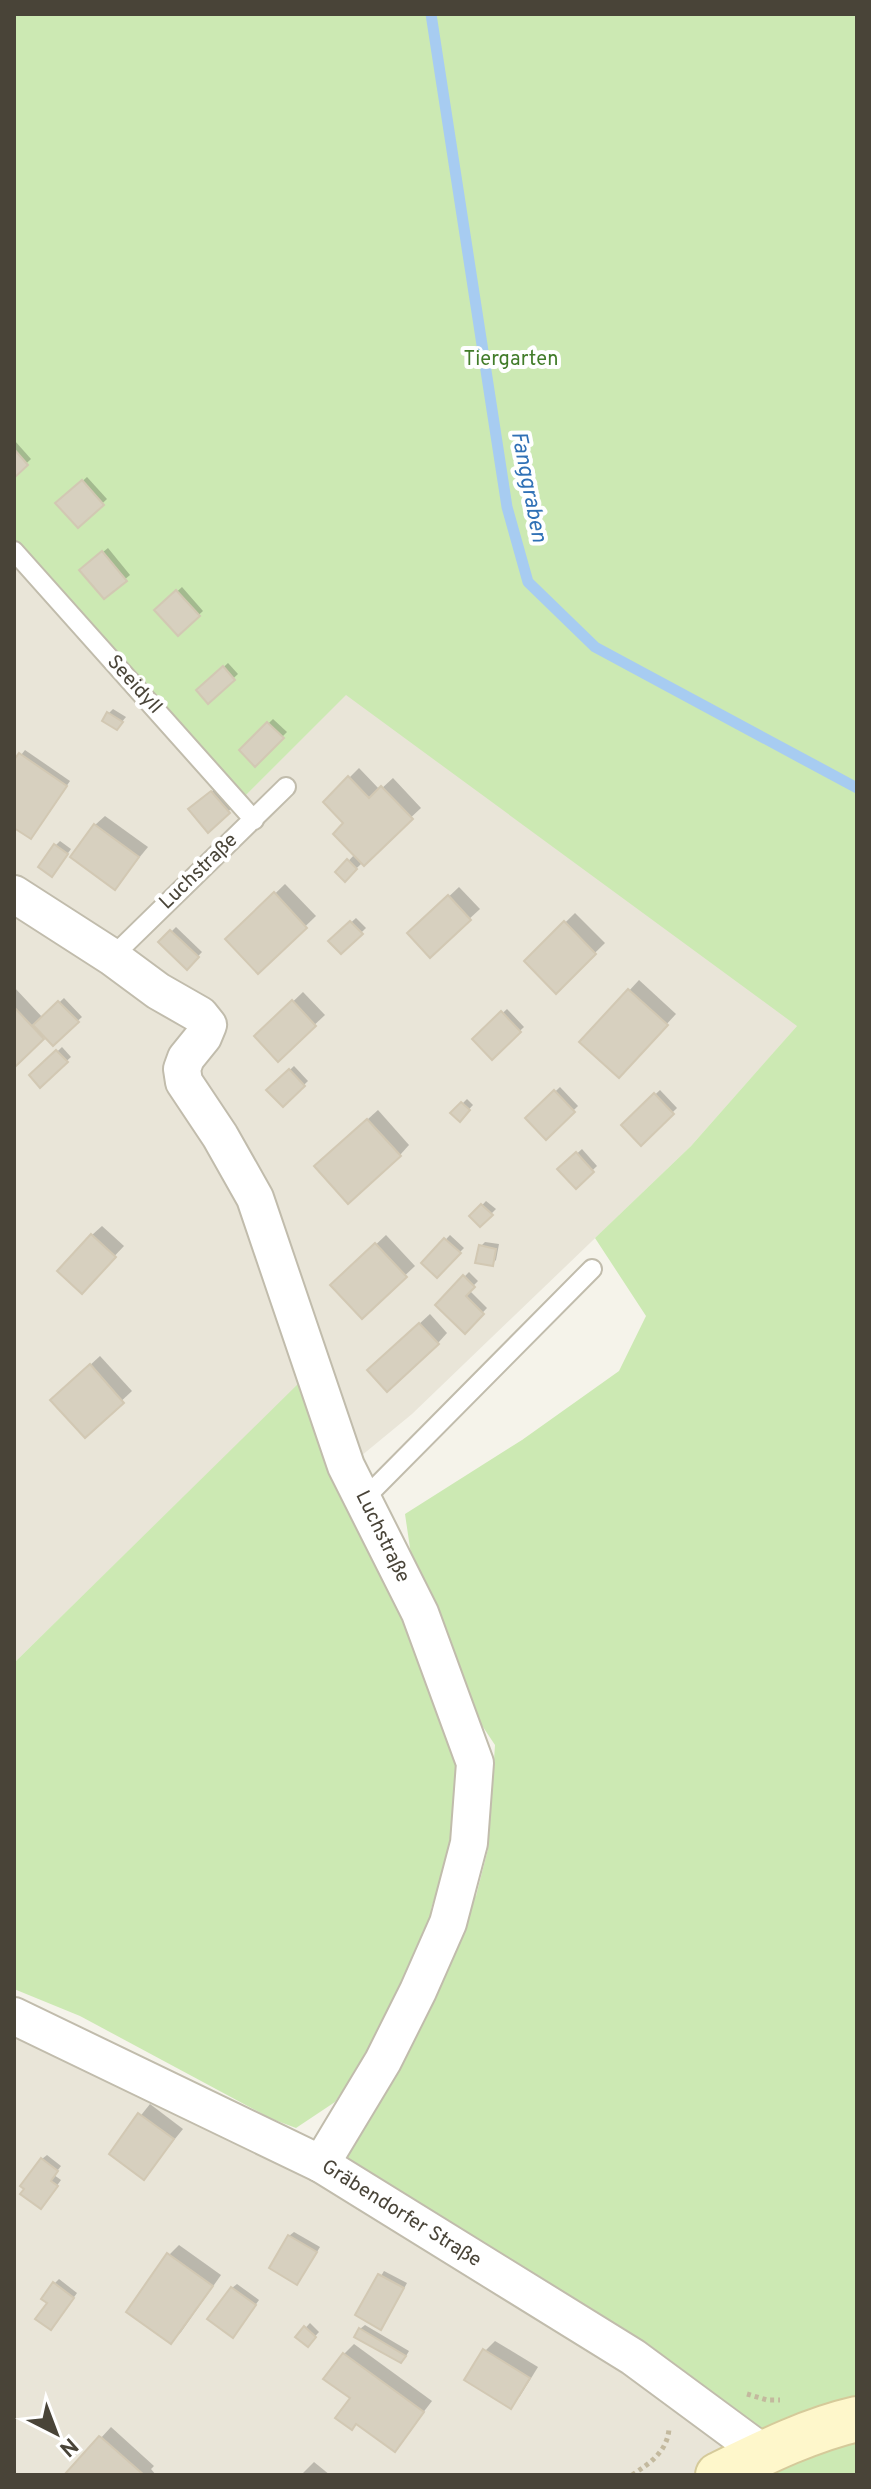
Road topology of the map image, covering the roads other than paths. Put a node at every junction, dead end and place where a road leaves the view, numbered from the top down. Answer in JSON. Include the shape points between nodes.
{"nodes":[{"id":1,"x":14,"y":551,"type":"edge"},
{"id":2,"x":286,"y":787,"type":"dead end"},
{"id":3,"x":254,"y":820,"type":"junction"},
{"id":4,"x":14,"y":894,"type":"edge"},
{"id":5,"x":112,"y":957,"type":"junction"},
{"id":6,"x":592,"y":1269,"type":"dead end"},
{"id":7,"x":363,"y":1500,"type":"junction"},
{"id":8,"x":14,"y":2016,"type":"edge"},
{"id":9,"x":321,"y":2164,"type":"junction"},
{"id":10,"x":857,"y":2419,"type":"edge"},
{"id":11,"x":763,"y":2453,"type":"junction"},
{"id":12,"x":718,"y":2475,"type":"edge"}],
"edges":[{"from":1,"to":3,"type":"lane","name":"Seeidyll"},
{"from":2,"to":3,"type":"lane","name":"Luchstraße"},
{"from":3,"to":5,"type":"lane","name":"Luchstraße"},
{"from":4,"to":5,"type":"street","name":"Luchstraße"},
{"from":5,"to":7,"type":"street","name":"Luchstraße","via":[[208,1025],[186,1058],[184,1082],[255,1198],[346,1466]]},
{"from":6,"to":7,"type":"lane"},
{"from":7,"to":9,"type":"street","name":"Luchstraße","via":[[420,1613],[475,1763],[469,1843],[448,1923],[383,2061]]},
{"from":8,"to":9,"type":"street","name":"Gräbendorfer Straße"},
{"from":9,"to":11,"type":"street","name":"Gräbendorfer Straße","via":[[633,2357]]},
{"from":10,"to":11,"type":"main road"},
{"from":11,"to":12,"type":"main road"}]}
